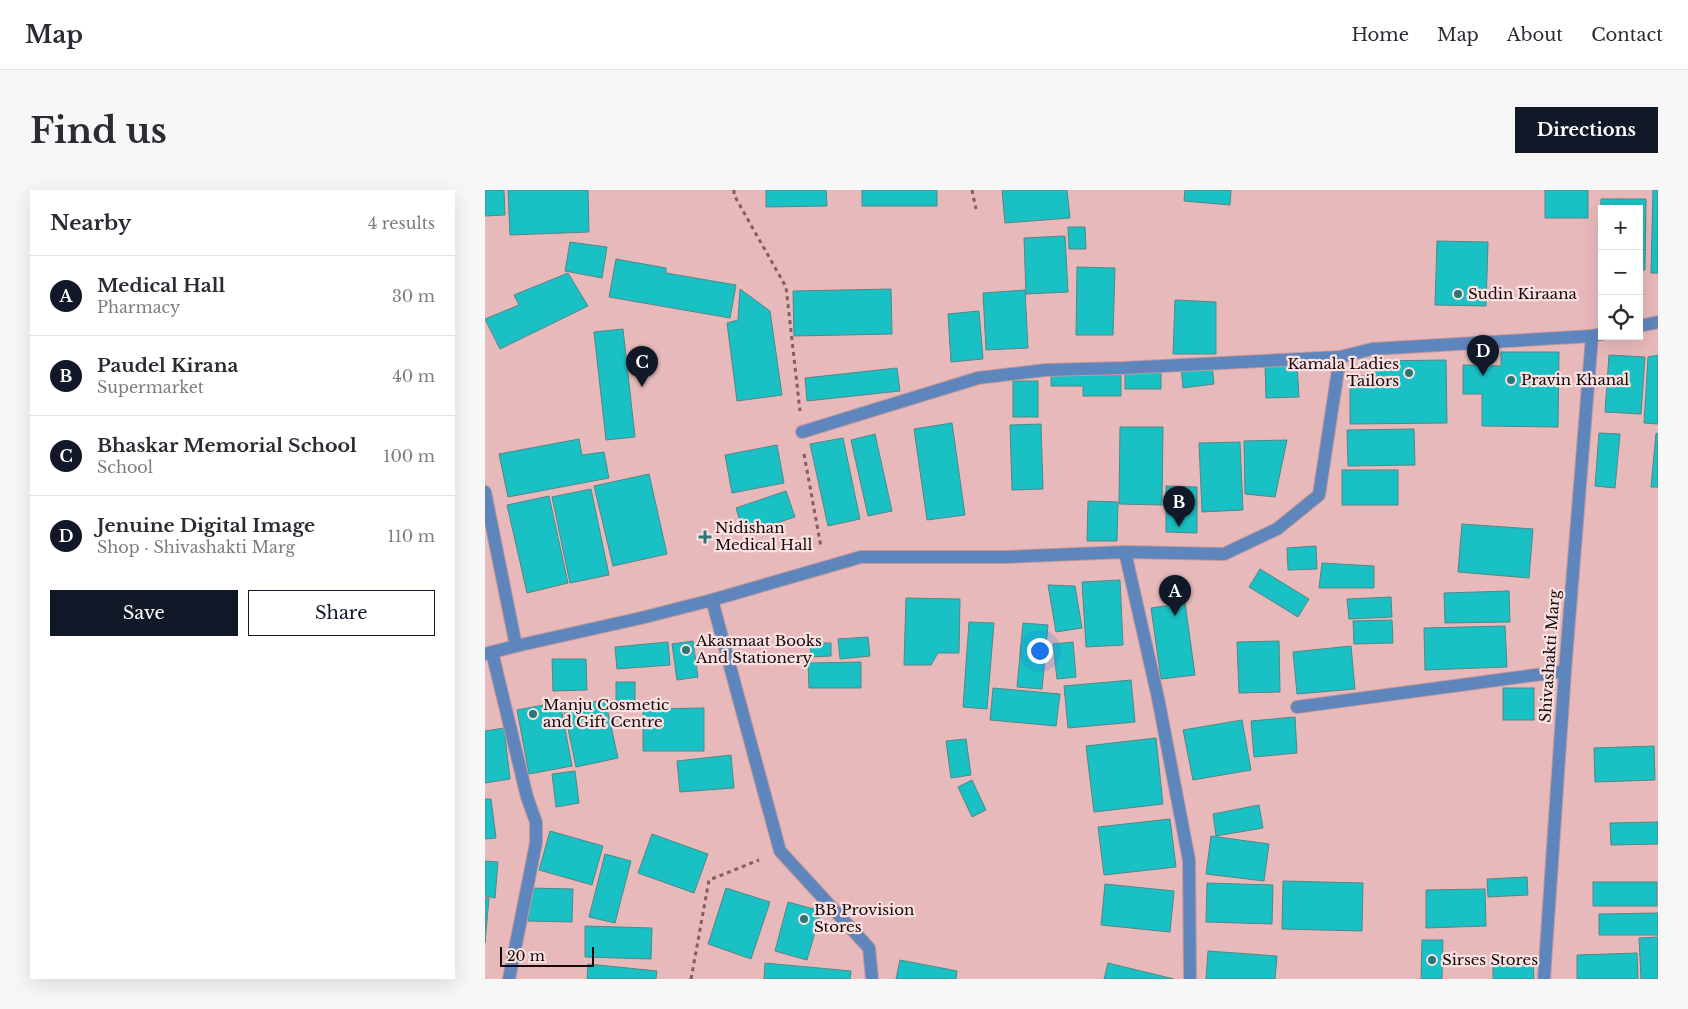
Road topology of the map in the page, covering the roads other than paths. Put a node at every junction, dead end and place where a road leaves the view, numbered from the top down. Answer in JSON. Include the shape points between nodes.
{"nodes":[{"id":1,"x":1658,"y":322,"type":"edge"},
{"id":2,"x":1643,"y":325,"type":"edge"},
{"id":3,"x":1597,"y":335,"type":"edge"},
{"id":4,"x":1340,"y":357,"type":"junction"},
{"id":5,"x":802,"y":432,"type":"road end"},
{"id":6,"x":485,"y":492,"type":"edge"},
{"id":7,"x":1125,"y":552,"type":"junction"},
{"id":8,"x":712,"y":600,"type":"junction"},
{"id":9,"x":516,"y":646,"type":"junction"},
{"id":10,"x":489,"y":653,"type":"edge"},
{"id":11,"x":1565,"y":670,"type":"junction"},
{"id":12,"x":1297,"y":707,"type":"dead end"},
{"id":13,"x":509,"y":979,"type":"edge"},
{"id":14,"x":872,"y":979,"type":"edge"},
{"id":15,"x":1190,"y":979,"type":"edge"},
{"id":16,"x":1544,"y":979,"type":"edge"}],
"edges":[{"from":1,"to":2,"type":"street"},
{"from":3,"to":4,"type":"street","via":[[1372,349]]},
{"from":3,"to":11,"type":"street","name":"Shivashakti Marg"},
{"from":4,"to":5,"type":"street","via":[[1046,370],[977,378]]},
{"from":4,"to":7,"type":"street","via":[[1319,495],[1277,529],[1223,554]]},
{"from":6,"to":9,"type":"street"},
{"from":7,"to":8,"type":"street","via":[[1006,557],[861,557]]},
{"from":7,"to":15,"type":"street","via":[[1159,698],[1189,860]]},
{"from":8,"to":9,"type":"street"},
{"from":8,"to":14,"type":"street","via":[[781,851],[869,948]]},
{"from":9,"to":10,"type":"street"},
{"from":10,"to":13,"type":"street","via":[[536,822],[536,843]]},
{"from":11,"to":12,"type":"street"},
{"from":11,"to":16,"type":"street","name":"Shivashakti Marg"}]}
